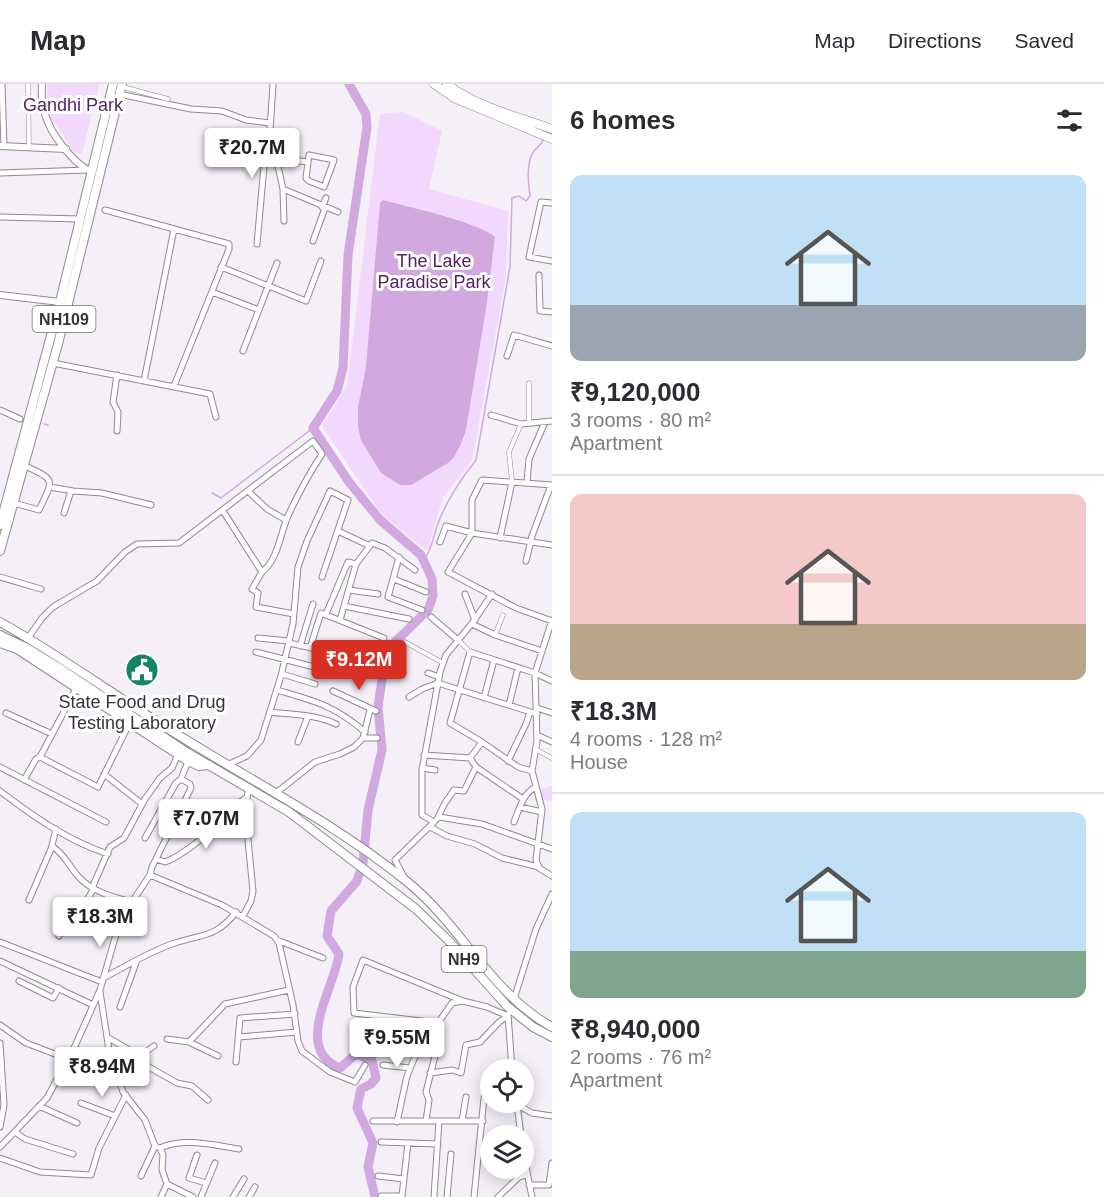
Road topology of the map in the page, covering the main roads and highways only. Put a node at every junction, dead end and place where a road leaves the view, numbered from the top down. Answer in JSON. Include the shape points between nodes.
{"nodes":[{"id":1,"x":434,"y":84,"type":"edge"},
{"id":2,"x":447,"y":84,"type":"edge"},
{"id":3,"x":119,"y":87,"type":"edge"},
{"id":4,"x":552,"y":129,"type":"edge"},
{"id":5,"x":552,"y":139,"type":"edge"},
{"id":6,"x":93,"y":171,"type":"junction"},
{"id":7,"x":64,"y":303,"type":"junction"},
{"id":8,"x":54,"y":342,"type":"junction"},
{"id":9,"x":21,"y":465,"type":"junction"},
{"id":10,"x":0,"y":525,"type":"edge"},
{"id":11,"x":1,"y":541,"type":"edge"},
{"id":12,"x":0,"y":551,"type":"edge"},
{"id":13,"x":0,"y":622,"type":"edge"},
{"id":14,"x":0,"y":635,"type":"edge"},
{"id":15,"x":0,"y":643,"type":"edge"},
{"id":16,"x":78,"y":685,"type":"junction"},
{"id":17,"x":251,"y":783,"type":"junction"},
{"id":18,"x":510,"y":1003,"type":"junction"},
{"id":19,"x":552,"y":1027,"type":"edge"},
{"id":20,"x":552,"y":1037,"type":"edge"}],
"edges":[{"from":1,"to":5,"type":"main road","via":[[454,98]]},
{"from":2,"to":4,"type":"main road","via":[[486,105]]},
{"from":3,"to":6,"type":"highway","number":"NH109"},
{"from":6,"to":7,"type":"highway","number":"NH109"},
{"from":6,"to":7,"type":"highway","number":"NH109"},
{"from":7,"to":8,"type":"highway","number":"NH109"},
{"from":8,"to":9,"type":"highway","number":"NH109"},
{"from":8,"to":9,"type":"highway","number":"NH109","via":[[53,363]]},
{"from":9,"to":10,"type":"highway","number":"NH109"},
{"from":9,"to":11,"type":"highway","number":"NH109"},
{"from":11,"to":12,"type":"highway","number":"NH109"},
{"from":13,"to":17,"type":"highway","number":"NH9"},
{"from":14,"to":16,"type":"highway","number":"NH9","via":[[25,647]]},
{"from":15,"to":16,"type":"highway"},
{"from":16,"to":17,"type":"highway","number":"NH9","via":[[190,758]]},
{"from":17,"to":18,"type":"highway","number":"NH9","via":[[416,909]]},
{"from":17,"to":18,"type":"highway","number":"NH9","via":[[276,793],[406,881],[428,900]]},
{"from":18,"to":19,"type":"highway","number":"NH9"},
{"from":18,"to":20,"type":"highway","number":"NH9","via":[[533,1027]]}]}
